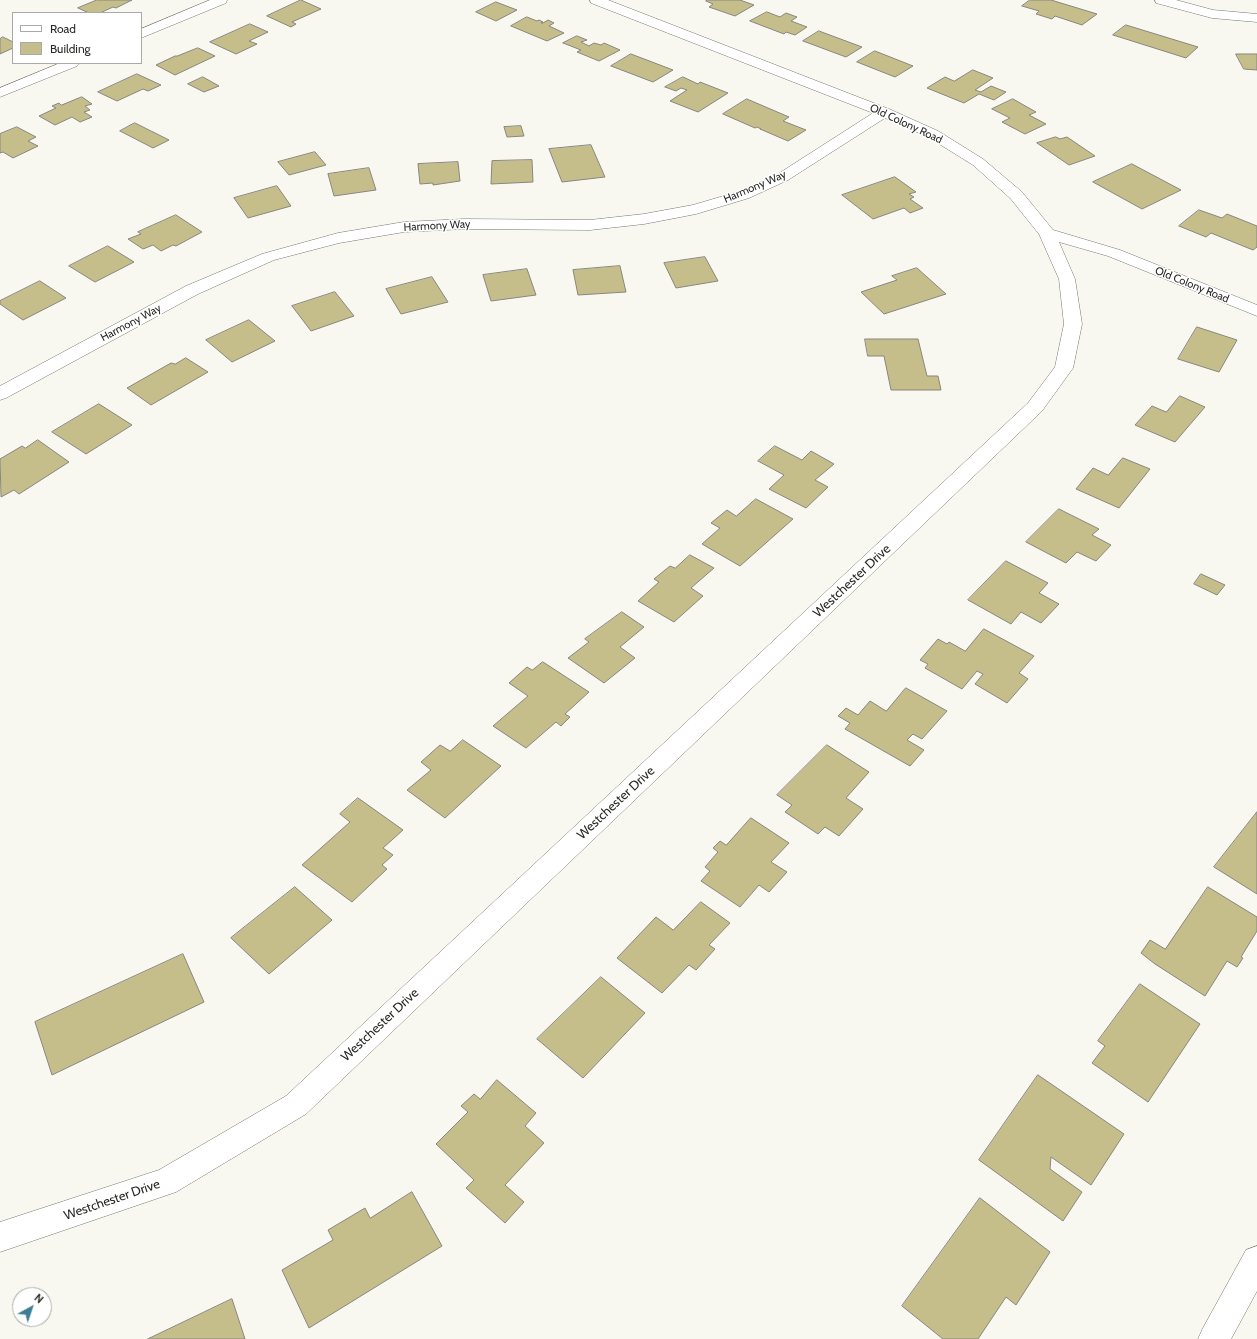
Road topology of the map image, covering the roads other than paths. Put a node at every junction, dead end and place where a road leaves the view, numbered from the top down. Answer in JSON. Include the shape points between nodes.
{"nodes":[{"id":1,"x":221,"y":0,"type":"edge"},
{"id":2,"x":596,"y":0,"type":"edge"},
{"id":3,"x":1161,"y":0,"type":"edge"},
{"id":4,"x":1257,"y":18,"type":"edge"},
{"id":5,"x":142,"y":34,"type":"edge"},
{"id":6,"x":70,"y":64,"type":"edge"},
{"id":7,"x":0,"y":93,"type":"edge"},
{"id":8,"x":884,"y":112,"type":"junction"},
{"id":9,"x":1047,"y":233,"type":"junction"},
{"id":10,"x":1257,"y":311,"type":"edge"},
{"id":11,"x":0,"y":394,"type":"edge"},
{"id":12,"x":0,"y":1237,"type":"edge"},
{"id":13,"x":1257,"y":1261,"type":"edge"},
{"id":14,"x":1214,"y":1339,"type":"edge"}],
"edges":[{"from":1,"to":5,"type":"street"},
{"from":2,"to":8,"type":"street","name":"Old Colony Road"},
{"from":3,"to":4,"type":"street","via":[[1212,14]]},
{"from":6,"to":7,"type":"street"},
{"from":8,"to":9,"type":"street","name":"Old Colony Road","via":[[933,134],[978,162],[1016,194]]},
{"from":8,"to":11,"type":"street","name":"Harmony Way","via":[[782,177],[696,209],[644,219],[590,225],[464,224],[404,227],[338,238],[268,257],[192,290]]},
{"from":9,"to":10,"type":"street","name":"Old Colony Road","via":[[1114,253]]},
{"from":9,"to":12,"type":"street","name":"Westchester Drive","via":[[1067,279],[1073,324],[1064,368],[1035,407],[296,1105],[166,1182]]},
{"from":13,"to":14,"type":"street"}]}
